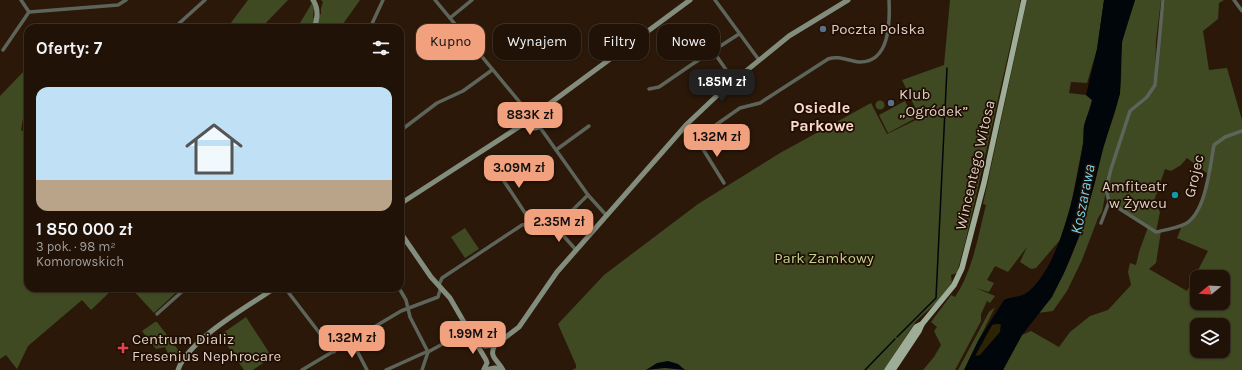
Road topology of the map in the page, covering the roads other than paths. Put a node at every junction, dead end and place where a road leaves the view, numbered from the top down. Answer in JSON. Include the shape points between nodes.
{"nodes":[{"id":1,"x":21,"y":0,"type":"edge"},
{"id":2,"x":126,"y":0,"type":"edge"},
{"id":3,"x":205,"y":0,"type":"edge"},
{"id":4,"x":313,"y":0,"type":"edge"},
{"id":5,"x":383,"y":0,"type":"edge"},
{"id":6,"x":435,"y":0,"type":"edge"},
{"id":7,"x":472,"y":0,"type":"edge"},
{"id":8,"x":690,"y":0,"type":"edge"},
{"id":9,"x":715,"y":0,"type":"edge"},
{"id":10,"x":848,"y":0,"type":"edge"},
{"id":11,"x":889,"y":0,"type":"edge"},
{"id":12,"x":1024,"y":0,"type":"edge"},
{"id":13,"x":1164,"y":0,"type":"edge"},
{"id":14,"x":1234,"y":0,"type":"edge"},
{"id":15,"x":1242,"y":11,"type":"edge"},
{"id":16,"x":29,"y":12,"type":"junction"},
{"id":17,"x":450,"y":18,"type":"junction"},
{"id":18,"x":178,"y":24,"type":"edge"},
{"id":19,"x":315,"y":24,"type":"edge"},
{"id":20,"x":372,"y":24,"type":"edge"},
{"id":21,"x":740,"y":34,"type":"junction"},
{"id":22,"x":720,"y":47,"type":"edge"},
{"id":23,"x":3,"y":50,"type":"dead end"},
{"id":24,"x":700,"y":60,"type":"edge"},
{"id":25,"x":719,"y":60,"type":"edge"},
{"id":26,"x":759,"y":60,"type":"junction"},
{"id":27,"x":492,"y":70,"type":"junction"},
{"id":28,"x":734,"y":81,"type":"junction"},
{"id":29,"x":649,"y":89,"type":"dead end"},
{"id":30,"x":541,"y":110,"type":"junction"},
{"id":31,"x":527,"y":111,"type":"junction"},
{"id":32,"x":525,"y":123,"type":"junction"},
{"id":33,"x":686,"y":124,"type":"junction"},
{"id":34,"x":539,"y":126,"type":"junction"},
{"id":35,"x":589,"y":126,"type":"dead end"},
{"id":36,"x":404,"y":128,"type":"edge"},
{"id":37,"x":1242,"y":132,"type":"edge"},
{"id":38,"x":699,"y":137,"type":"junction"},
{"id":39,"x":556,"y":150,"type":"junction"},
{"id":40,"x":492,"y":163,"type":"dead end"},
{"id":41,"x":724,"y":183,"type":"dead end"},
{"id":42,"x":588,"y":195,"type":"junction"},
{"id":43,"x":404,"y":201,"type":"edge"},
{"id":44,"x":1109,"y":202,"type":"junction"},
{"id":45,"x":606,"y":216,"type":"junction"},
{"id":46,"x":1101,"y":223,"type":"dead end"},
{"id":47,"x":533,"y":225,"type":"junction"},
{"id":48,"x":554,"y":226,"type":"junction"},
{"id":49,"x":404,"y":238,"type":"edge"},
{"id":50,"x":576,"y":250,"type":"junction"},
{"id":51,"x":440,"y":285,"type":"junction"},
{"id":52,"x":182,"y":292,"type":"edge"},
{"id":53,"x":269,"y":292,"type":"edge"},
{"id":54,"x":288,"y":292,"type":"edge"},
{"id":55,"x":401,"y":292,"type":"edge"},
{"id":56,"x":408,"y":309,"type":"junction"},
{"id":57,"x":157,"y":314,"type":"dead end"},
{"id":58,"x":922,"y":324,"type":"junction"},
{"id":59,"x":468,"y":330,"type":"junction"},
{"id":60,"x":474,"y":340,"type":"junction"},
{"id":61,"x":352,"y":341,"type":"junction"},
{"id":62,"x":495,"y":345,"type":"junction"},
{"id":63,"x":334,"y":352,"type":"junction"},
{"id":64,"x":427,"y":352,"type":"junction"},
{"id":65,"x":178,"y":370,"type":"edge"},
{"id":66,"x":302,"y":370,"type":"edge"},
{"id":67,"x":366,"y":370,"type":"edge"},
{"id":68,"x":386,"y":370,"type":"edge"},
{"id":69,"x":422,"y":370,"type":"edge"},
{"id":70,"x":484,"y":370,"type":"edge"},
{"id":71,"x":502,"y":370,"type":"edge"},
{"id":72,"x":887,"y":370,"type":"edge"},
{"id":73,"x":894,"y":370,"type":"edge"}],
"edges":[{"from":1,"to":16,"type":"street"},
{"from":2,"to":16,"type":"street","via":[[118,5]]},
{"from":3,"to":18,"type":"street"},
{"from":4,"to":19,"type":"street","via":[[317,6]]},
{"from":5,"to":20,"type":"street"},
{"from":6,"to":17,"type":"street"},
{"from":7,"to":17,"type":"street"},
{"from":8,"to":30,"type":"street"},
{"from":9,"to":21,"type":"street"},
{"from":10,"to":26,"type":"street","via":[[803,27]]},
{"from":11,"to":38,"type":"street","via":[[886,44],[879,54],[861,62],[839,57],[828,59],[764,100],[740,108]]},
{"from":12,"to":58,"type":"main road","name":"Wincentego Witosa","via":[[984,183],[962,268],[954,285]]},
{"from":13,"to":44,"type":"street","via":[[1155,85],[1147,97],[1130,111],[1106,189]]},
{"from":14,"to":15,"type":"street"},
{"from":16,"to":23,"type":"street"},
{"from":17,"to":27,"type":"street"},
{"from":21,"to":22,"type":"street"},
{"from":21,"to":26,"type":"street"},
{"from":24,"to":29,"type":"street","via":[[659,87]]},
{"from":25,"to":28,"type":"street"},
{"from":26,"to":28,"type":"street"},
{"from":27,"to":31,"type":"street"},
{"from":27,"to":36,"type":"street","via":[[463,91],[437,103]]},
{"from":28,"to":33,"type":"street"},
{"from":30,"to":31,"type":"street","via":[[534,108]]},
{"from":30,"to":34,"type":"street","via":[[544,117]]},
{"from":31,"to":32,"type":"street","via":[[524,116]]},
{"from":32,"to":34,"type":"street","via":[[530,127]]},
{"from":32,"to":43,"type":"street"},
{"from":33,"to":38,"type":"street"},
{"from":33,"to":45,"type":"street"},
{"from":34,"to":39,"type":"street"},
{"from":35,"to":39,"type":"street"},
{"from":37,"to":44,"type":"street","name":"Grojec","via":[[1225,137],[1214,145],[1199,208],[1186,224],[1156,232]]},
{"from":38,"to":41,"type":"street","via":[[701,146]]},
{"from":39,"to":42,"type":"street"},
{"from":40,"to":47,"type":"street"},
{"from":42,"to":45,"type":"street"},
{"from":42,"to":48,"type":"street"},
{"from":44,"to":46,"type":"street"},
{"from":45,"to":50,"type":"street"},
{"from":47,"to":48,"type":"street","via":[[543,228]]},
{"from":47,"to":51,"type":"street","via":[[525,224],[517,228],[442,278]]},
{"from":48,"to":50,"type":"street"},
{"from":49,"to":51,"type":"street","via":[[431,277]]},
{"from":50,"to":62,"type":"street","via":[[523,323]]},
{"from":51,"to":56,"type":"street","via":[[438,297]]},
{"from":51,"to":59,"type":"street"},
{"from":52,"to":57,"type":"street"},
{"from":53,"to":65,"type":"street","via":[[201,341],[185,357]]},
{"from":54,"to":63,"type":"street"},
{"from":55,"to":56,"type":"street"},
{"from":56,"to":61,"type":"street"},
{"from":56,"to":64,"type":"street"},
{"from":58,"to":72,"type":"main road","name":"Wincentego Witosa","via":[[916,327]]},
{"from":58,"to":73,"type":"main road","name":"Wincentego Witosa"},
{"from":59,"to":60,"type":"street"},
{"from":59,"to":64,"type":"street"},
{"from":60,"to":62,"type":"street","via":[[485,346]]},
{"from":60,"to":70,"type":"street","via":[[486,360]]},
{"from":61,"to":63,"type":"street"},
{"from":61,"to":67,"type":"street"},
{"from":62,"to":71,"type":"street","via":[[492,357]]},
{"from":63,"to":66,"type":"street"},
{"from":64,"to":68,"type":"street"},
{"from":64,"to":69,"type":"street"},
{"from":70,"to":71,"type":"street"}]}
